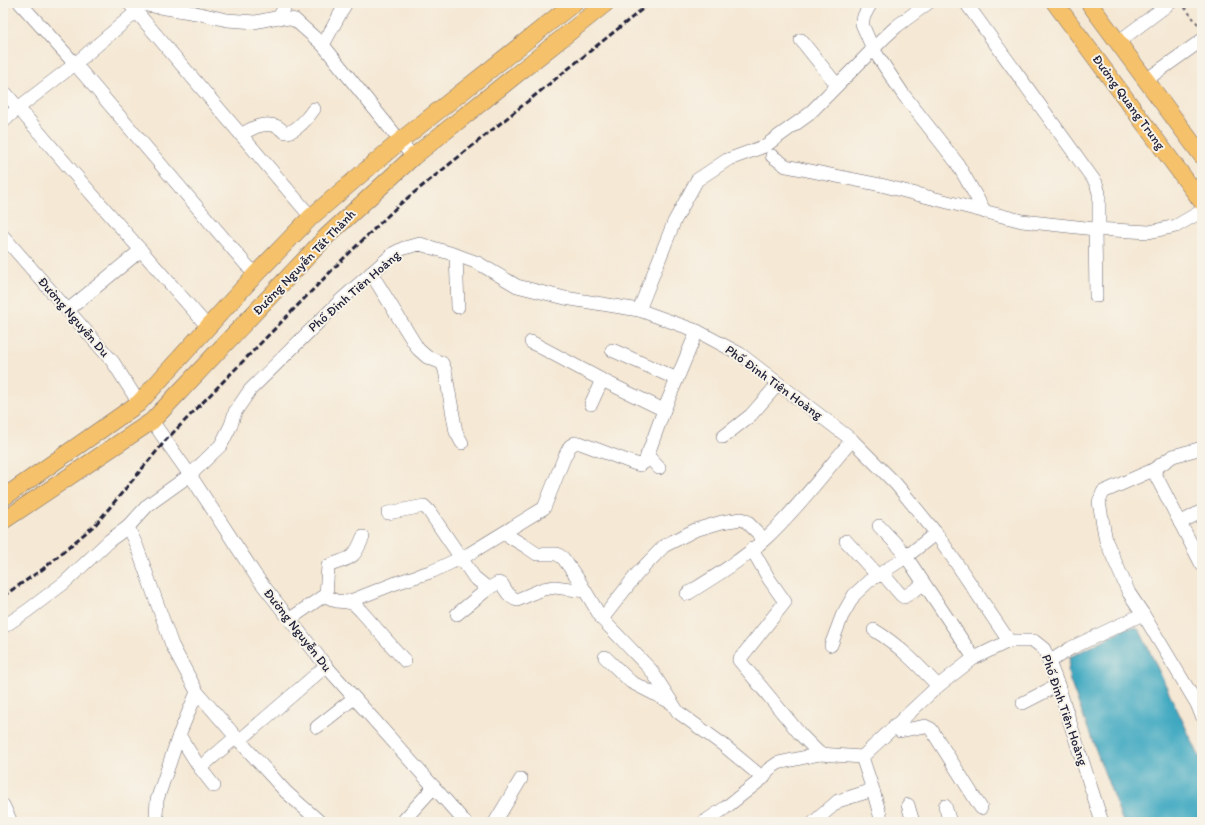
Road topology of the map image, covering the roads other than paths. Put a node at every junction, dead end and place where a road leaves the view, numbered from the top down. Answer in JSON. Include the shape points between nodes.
{"nodes":[{"id":1,"x":20,"y":3,"type":"edge"},
{"id":2,"x":287,"y":3,"type":"edge"},
{"id":3,"x":346,"y":3,"type":"edge"},
{"id":4,"x":574,"y":3,"type":"edge"},
{"id":5,"x":606,"y":3,"type":"edge"},
{"id":6,"x":871,"y":3,"type":"edge"},
{"id":7,"x":928,"y":3,"type":"edge"},
{"id":8,"x":966,"y":3,"type":"edge"},
{"id":9,"x":1055,"y":3,"type":"edge"},
{"id":10,"x":1089,"y":3,"type":"edge"},
{"id":11,"x":1170,"y":3,"type":"edge"},
{"id":12,"x":133,"y":6,"type":"edge"},
{"id":13,"x":279,"y":17,"type":"junction"},
{"id":14,"x":801,"y":40,"type":"dead end"},
{"id":15,"x":1202,"y":40,"type":"edge"},
{"id":16,"x":1118,"y":42,"type":"junction"},
{"id":17,"x":323,"y":45,"type":"junction"},
{"id":18,"x":873,"y":49,"type":"junction"},
{"id":19,"x":75,"y":64,"type":"junction"},
{"id":20,"x":1146,"y":80,"type":"junction"},
{"id":21,"x":838,"y":85,"type":"junction"},
{"id":22,"x":3,"y":90,"type":"edge"},
{"id":23,"x":18,"y":108,"type":"junction"},
{"id":24,"x":314,"y":109,"type":"dead end"},
{"id":25,"x":3,"y":122,"type":"edge"},
{"id":26,"x":241,"y":135,"type":"junction"},
{"id":27,"x":400,"y":141,"type":"junction"},
{"id":28,"x":772,"y":156,"type":"dead end"},
{"id":29,"x":1202,"y":156,"type":"edge"},
{"id":30,"x":413,"y":157,"type":"junction"},
{"id":31,"x":1202,"y":202,"type":"edge"},
{"id":32,"x":1202,"y":211,"type":"edge"},
{"id":33,"x":985,"y":212,"type":"junction"},
{"id":34,"x":311,"y":217,"type":"junction"},
{"id":35,"x":1097,"y":229,"type":"junction"},
{"id":36,"x":3,"y":236,"type":"edge"},
{"id":37,"x":141,"y":250,"type":"junction"},
{"id":38,"x":456,"y":254,"type":"junction"},
{"id":39,"x":371,"y":273,"type":"junction"},
{"id":40,"x":255,"y":274,"type":"junction"},
{"id":41,"x":274,"y":292,"type":"junction"},
{"id":42,"x":1096,"y":296,"type":"dead end"},
{"id":43,"x":458,"y":307,"type":"dead end"},
{"id":44,"x":68,"y":310,"type":"junction"},
{"id":45,"x":639,"y":310,"type":"junction"},
{"id":46,"x":208,"y":327,"type":"junction"},
{"id":47,"x":697,"y":331,"type":"junction"},
{"id":48,"x":531,"y":342,"type":"dead end"},
{"id":49,"x":612,"y":350,"type":"dead end"},
{"id":50,"x":677,"y":379,"type":"junction"},
{"id":51,"x":602,"y":380,"type":"junction"},
{"id":52,"x":778,"y":384,"type":"junction"},
{"id":53,"x":139,"y":403,"type":"junction"},
{"id":54,"x":591,"y":404,"type":"dead end"},
{"id":55,"x":664,"y":410,"type":"junction"},
{"id":56,"x":152,"y":421,"type":"junction"},
{"id":57,"x":723,"y":437,"type":"dead end"},
{"id":58,"x":852,"y":440,"type":"junction"},
{"id":59,"x":462,"y":443,"type":"dead end"},
{"id":60,"x":1202,"y":448,"type":"edge"},
{"id":61,"x":647,"y":455,"type":"junction"},
{"id":62,"x":659,"y":468,"type":"dead end"},
{"id":63,"x":1153,"y":470,"type":"junction"},
{"id":64,"x":190,"y":475,"type":"junction"},
{"id":65,"x":3,"y":498,"type":"edge"},
{"id":66,"x":1202,"y":511,"type":"edge"},
{"id":67,"x":388,"y":513,"type":"dead end"},
{"id":68,"x":3,"y":521,"type":"edge"},
{"id":69,"x":1180,"y":522,"type":"junction"},
{"id":70,"x":128,"y":526,"type":"junction"},
{"id":71,"x":879,"y":526,"type":"dead end"},
{"id":72,"x":936,"y":533,"type":"junction"},
{"id":73,"x":363,"y":537,"type":"dead end"},
{"id":74,"x":510,"y":537,"type":"dead end"},
{"id":75,"x":764,"y":539,"type":"junction"},
{"id":76,"x":846,"y":542,"type":"dead end"},
{"id":77,"x":752,"y":549,"type":"junction"},
{"id":78,"x":906,"y":557,"type":"junction"},
{"id":79,"x":460,"y":558,"type":"junction"},
{"id":80,"x":1202,"y":565,"type":"edge"},
{"id":81,"x":880,"y":575,"type":"junction"},
{"id":82,"x":924,"y":584,"type":"junction"},
{"id":83,"x":489,"y":588,"type":"junction"},
{"id":84,"x":585,"y":591,"type":"junction"},
{"id":85,"x":687,"y":594,"type":"dead end"},
{"id":86,"x":326,"y":596,"type":"junction"},
{"id":87,"x":348,"y":602,"type":"junction"},
{"id":88,"x":457,"y":614,"type":"dead end"},
{"id":89,"x":1143,"y":614,"type":"junction"},
{"id":90,"x":290,"y":619,"type":"junction"},
{"id":91,"x":602,"y":619,"type":"junction"},
{"id":92,"x":3,"y":627,"type":"edge"},
{"id":93,"x":874,"y":630,"type":"dead end"},
{"id":94,"x":1009,"y":641,"type":"junction"},
{"id":95,"x":832,"y":645,"type":"dead end"},
{"id":96,"x":605,"y":657,"type":"dead end"},
{"id":97,"x":974,"y":658,"type":"junction"},
{"id":98,"x":405,"y":662,"type":"dead end"},
{"id":99,"x":1050,"y":662,"type":"junction"},
{"id":100,"x":326,"y":666,"type":"junction"},
{"id":101,"x":1058,"y":685,"type":"junction"},
{"id":102,"x":938,"y":686,"type":"junction"},
{"id":103,"x":198,"y":692,"type":"junction"},
{"id":104,"x":354,"y":698,"type":"junction"},
{"id":105,"x":672,"y":703,"type":"junction"},
{"id":106,"x":1023,"y":703,"type":"dead end"},
{"id":107,"x":1202,"y":716,"type":"edge"},
{"id":108,"x":895,"y":725,"type":"junction"},
{"id":109,"x":317,"y":727,"type":"dead end"},
{"id":110,"x":179,"y":735,"type":"junction"},
{"id":111,"x":237,"y":739,"type":"junction"},
{"id":112,"x":820,"y":754,"type":"junction"},
{"id":113,"x":862,"y":757,"type":"junction"},
{"id":114,"x":200,"y":768,"type":"junction"},
{"id":115,"x":763,"y":778,"type":"junction"},
{"id":116,"x":521,"y":779,"type":"dead end"},
{"id":117,"x":214,"y":786,"type":"dead end"},
{"id":118,"x":434,"y":787,"type":"junction"},
{"id":119,"x":873,"y":790,"type":"junction"},
{"id":120,"x":3,"y":805,"type":"edge"},
{"id":121,"x":908,"y":805,"type":"dead end"},
{"id":122,"x":945,"y":806,"type":"dead end"},
{"id":123,"x":981,"y":808,"type":"dead end"},
{"id":124,"x":404,"y":820,"type":"dead end"},
{"id":125,"x":11,"y":822,"type":"edge"},
{"id":126,"x":161,"y":822,"type":"edge"},
{"id":127,"x":320,"y":822,"type":"edge"},
{"id":128,"x":465,"y":822,"type":"edge"},
{"id":129,"x":494,"y":822,"type":"edge"},
{"id":130,"x":704,"y":822,"type":"edge"},
{"id":131,"x":814,"y":822,"type":"edge"},
{"id":132,"x":882,"y":822,"type":"edge"},
{"id":133,"x":913,"y":822,"type":"edge"},
{"id":134,"x":950,"y":822,"type":"edge"},
{"id":135,"x":1102,"y":822,"type":"edge"}],
"edges":[{"from":1,"to":19,"type":"street"},
{"from":2,"to":13,"type":"street"},
{"from":3,"to":17,"type":"street"},
{"from":4,"to":27,"type":"main road","name":"Đường Nguyễn Tất Thành"},
{"from":5,"to":30,"type":"main road","name":"Đường Nguyễn Tất Thành"},
{"from":6,"to":18,"type":"street","via":[[862,24]]},
{"from":7,"to":18,"type":"street","via":[[897,26]]},
{"from":8,"to":35,"type":"street","via":[[1096,183],[1099,193]]},
{"from":9,"to":31,"type":"main road","name":"Đường Quang Trung"},
{"from":10,"to":16,"type":"main road","name":"Đường Quang Trung"},
{"from":11,"to":16,"type":"street"},
{"from":12,"to":13,"type":"street","via":[[196,13],[226,20],[255,22]]},
{"from":12,"to":19,"type":"street"},
{"from":12,"to":26,"type":"street"},
{"from":13,"to":17,"type":"street","via":[[295,20]]},
{"from":14,"to":21,"type":"street"},
{"from":15,"to":20,"type":"street"},
{"from":16,"to":20,"type":"main road","name":"Đường Quang Trung"},
{"from":17,"to":27,"type":"street"},
{"from":18,"to":21,"type":"street"},
{"from":18,"to":33,"type":"street","via":[[903,94],[957,163]]},
{"from":19,"to":23,"type":"street"},
{"from":19,"to":40,"type":"street"},
{"from":20,"to":29,"type":"main road","name":"Đường Quang Trung"},
{"from":21,"to":45,"type":"street","via":[[779,137],[765,146],[727,160],[697,180],[674,222]]},
{"from":22,"to":23,"type":"street"},
{"from":23,"to":25,"type":"street"},
{"from":23,"to":37,"type":"street"},
{"from":24,"to":26,"type":"street","via":[[307,119],[288,132],[284,132],[278,126],[261,125],[254,126]]},
{"from":26,"to":34,"type":"street"},
{"from":27,"to":30,"type":"street"},
{"from":27,"to":34,"type":"main road","name":"Đường Nguyễn Tất Thành"},
{"from":28,"to":33,"type":"street","via":[[786,166]]},
{"from":30,"to":41,"type":"main road","name":"Đường Nguyễn Tất Thành","via":[[327,236]]},
{"from":32,"to":35,"type":"street","via":[[1176,226],[1149,232]]},
{"from":33,"to":35,"type":"street","via":[[1022,221]]},
{"from":34,"to":40,"type":"main road","name":"Đường Nguyễn Tất Thành"},
{"from":35,"to":42,"type":"street"},
{"from":36,"to":44,"type":"street","name":"Đường Nguyễn Du"},
{"from":37,"to":44,"type":"street"},
{"from":37,"to":46,"type":"street"},
{"from":38,"to":39,"type":"street","name":"Phố Đinh Tiên Hoàng","via":[[425,244],[414,245],[394,253]]},
{"from":38,"to":43,"type":"street"},
{"from":38,"to":45,"type":"street","name":"Phố Đinh Tiên Hoàng","via":[[478,263],[517,286],[565,298]]},
{"from":39,"to":59,"type":"street","via":[[418,349],[442,363],[446,370],[456,432]]},
{"from":39,"to":64,"type":"street","name":"Phố Đinh Tiên Hoàng","via":[[250,390],[235,412],[221,445]]},
{"from":40,"to":41,"type":"main road"},
{"from":40,"to":46,"type":"main road","name":"Đường Nguyễn Tất Thành"},
{"from":41,"to":56,"type":"main road","name":"Đường Nguyễn Tất Thành"},
{"from":44,"to":53,"type":"street","name":"Đường Nguyễn Du","via":[[113,362]]},
{"from":45,"to":47,"type":"street","name":"Phố Đinh Tiên Hoàng"},
{"from":46,"to":53,"type":"main road","name":"Đường Nguyễn Tất Thành"},
{"from":47,"to":50,"type":"street"},
{"from":47,"to":52,"type":"street","name":"Phố Đinh Tiên Hoàng","via":[[740,354]]},
{"from":48,"to":51,"type":"street"},
{"from":49,"to":50,"type":"street"},
{"from":50,"to":55,"type":"street"},
{"from":51,"to":54,"type":"street"},
{"from":51,"to":55,"type":"street"},
{"from":52,"to":57,"type":"street","via":[[751,415]]},
{"from":52,"to":58,"type":"street","name":"Phố Đinh Tiên Hoàng"},
{"from":53,"to":65,"type":"main road","name":"Đường Nguyễn Tất Thành"},
{"from":55,"to":61,"type":"street"},
{"from":56,"to":64,"type":"street","name":"Đường Nguyễn Du"},
{"from":56,"to":68,"type":"main road","name":"Đường Nguyễn Tất Thành"},
{"from":58,"to":72,"type":"street","name":"Phố Đinh Tiên Hoàng","via":[[896,484]]},
{"from":58,"to":75,"type":"street","via":[[803,499]]},
{"from":60,"to":63,"type":"street","via":[[1173,456]]},
{"from":61,"to":62,"type":"street"},
{"from":61,"to":79,"type":"street","via":[[640,465],[575,443],[570,446],[564,458],[544,508]]},
{"from":63,"to":69,"type":"street"},
{"from":63,"to":89,"type":"street","via":[[1103,492],[1099,502],[1106,541],[1128,594]]},
{"from":64,"to":70,"type":"street","name":"Phố Đinh Tiên Hoàng","via":[[148,505]]},
{"from":64,"to":90,"type":"street","name":"Đường Nguyễn Du","via":[[256,576]]},
{"from":66,"to":69,"type":"street"},
{"from":67,"to":79,"type":"street","via":[[424,506],[430,511]]},
{"from":69,"to":80,"type":"street"},
{"from":70,"to":92,"type":"street","name":"Phố Đinh Tiên Hoàng","via":[[64,583]]},
{"from":70,"to":103,"type":"street","via":[[172,645]]},
{"from":71,"to":78,"type":"street"},
{"from":72,"to":78,"type":"street"},
{"from":72,"to":94,"type":"street","name":"Phố Đinh Tiên Hoàng"},
{"from":73,"to":86,"type":"street","via":[[357,552],[351,558],[328,566]]},
{"from":74,"to":84,"type":"street","via":[[537,554],[557,554],[563,558]]},
{"from":75,"to":77,"type":"street"},
{"from":75,"to":91,"type":"street","via":[[742,519],[695,530],[664,546],[637,574]]},
{"from":76,"to":81,"type":"street"},
{"from":77,"to":85,"type":"street"},
{"from":77,"to":112,"type":"street","via":[[785,602],[739,660],[800,734]]},
{"from":78,"to":81,"type":"street"},
{"from":78,"to":82,"type":"street"},
{"from":79,"to":83,"type":"street","via":[[474,577]]},
{"from":79,"to":87,"type":"street","via":[[433,571]]},
{"from":81,"to":82,"type":"street","via":[[904,597]]},
{"from":81,"to":95,"type":"street","via":[[869,581],[854,596],[842,616]]},
{"from":82,"to":97,"type":"street"},
{"from":83,"to":84,"type":"street","via":[[498,583],[502,584],[508,595],[517,600],[555,587]]},
{"from":83,"to":88,"type":"street"},
{"from":84,"to":91,"type":"street"},
{"from":86,"to":87,"type":"street","via":[[336,601]]},
{"from":86,"to":90,"type":"street"},
{"from":87,"to":98,"type":"street","via":[[361,611]]},
{"from":89,"to":99,"type":"street","via":[[1071,648]]},
{"from":89,"to":107,"type":"street"},
{"from":90,"to":100,"type":"street","name":"Đường Nguyễn Du"},
{"from":91,"to":105,"type":"street","via":[[651,670]]},
{"from":93,"to":102,"type":"street","via":[[891,640]]},
{"from":94,"to":97,"type":"street"},
{"from":94,"to":99,"type":"street","name":"Phố Đinh Tiên Hoàng","via":[[1034,641],[1044,649]]},
{"from":96,"to":105,"type":"street","via":[[631,682]]},
{"from":97,"to":102,"type":"street"},
{"from":99,"to":101,"type":"street","name":"Phố Đinh Tiên Hoàng"},
{"from":100,"to":104,"type":"street","name":"Đường Nguyễn Du"},
{"from":100,"to":111,"type":"street"},
{"from":101,"to":106,"type":"street"},
{"from":101,"to":135,"type":"street","name":"Phố Đinh Tiên Hoàng"},
{"from":102,"to":108,"type":"street"},
{"from":103,"to":110,"type":"street"},
{"from":103,"to":111,"type":"street"},
{"from":104,"to":109,"type":"street"},
{"from":104,"to":118,"type":"street","name":"Đường Nguyễn Du"},
{"from":105,"to":115,"type":"street","via":[[678,712]]},
{"from":108,"to":113,"type":"street"},
{"from":108,"to":123,"type":"street","via":[[900,731],[925,726],[931,729]]},
{"from":110,"to":114,"type":"street"},
{"from":110,"to":126,"type":"street","via":[[157,800],[156,816]]},
{"from":111,"to":114,"type":"street"},
{"from":111,"to":127,"type":"street","via":[[286,792]]},
{"from":112,"to":113,"type":"street"},
{"from":112,"to":115,"type":"street","via":[[778,763],[768,770]]},
{"from":113,"to":119,"type":"street"},
{"from":114,"to":117,"type":"street"},
{"from":115,"to":130,"type":"street"},
{"from":116,"to":129,"type":"street"},
{"from":118,"to":124,"type":"street"},
{"from":118,"to":128,"type":"street","name":"Đường Nguyễn Du"},
{"from":119,"to":131,"type":"street","via":[[838,802]]},
{"from":119,"to":132,"type":"street"},
{"from":120,"to":125,"type":"street"},
{"from":121,"to":133,"type":"street"},
{"from":122,"to":134,"type":"street"}]}
